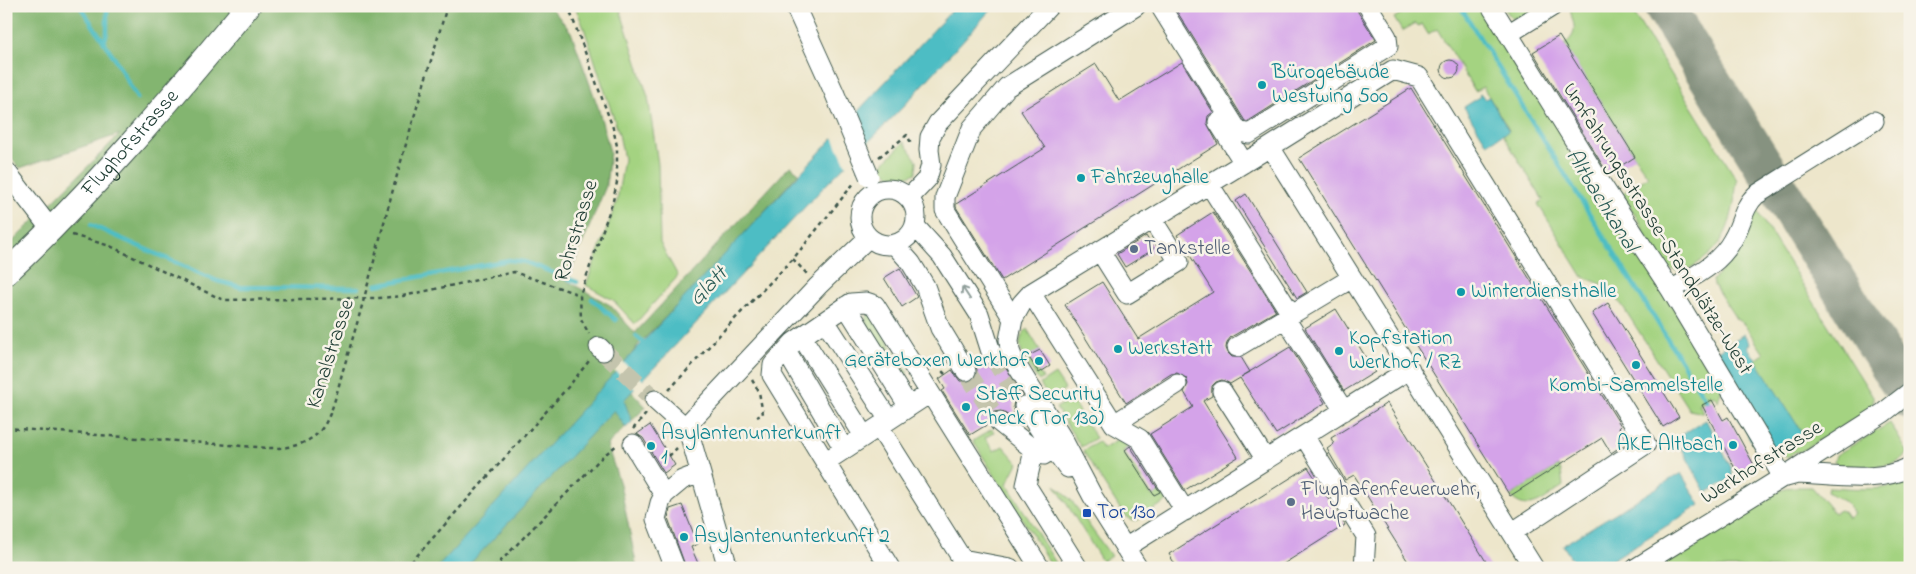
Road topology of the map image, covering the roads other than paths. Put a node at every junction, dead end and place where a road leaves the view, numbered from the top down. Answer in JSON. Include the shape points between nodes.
{"nodes":[{"id":1,"x":248,"y":6,"type":"edge"},
{"id":2,"x":795,"y":6,"type":"edge"},
{"id":3,"x":1049,"y":6,"type":"edge"},
{"id":4,"x":1136,"y":6,"type":"edge"},
{"id":5,"x":1146,"y":6,"type":"edge"},
{"id":6,"x":1166,"y":6,"type":"edge"},
{"id":7,"x":1368,"y":6,"type":"edge"},
{"id":8,"x":1491,"y":6,"type":"edge"},
{"id":9,"x":1553,"y":6,"type":"edge"},
{"id":10,"x":1508,"y":34,"type":"junction"},
{"id":11,"x":1874,"y":121,"type":"dead end"},
{"id":12,"x":1270,"y":147,"type":"junction"},
{"id":13,"x":1244,"y":163,"type":"junction"},
{"id":14,"x":6,"y":171,"type":"edge"},
{"id":15,"x":869,"y":177,"type":"junction"},
{"id":16,"x":1209,"y":184,"type":"junction"},
{"id":17,"x":909,"y":198,"type":"junction"},
{"id":18,"x":1152,"y":219,"type":"junction"},
{"id":19,"x":915,"y":226,"type":"junction"},
{"id":20,"x":52,"y":231,"type":"junction"},
{"id":21,"x":868,"y":238,"type":"junction"},
{"id":22,"x":895,"y":245,"type":"junction"},
{"id":23,"x":1100,"y":251,"type":"junction"},
{"id":24,"x":6,"y":273,"type":"edge"},
{"id":25,"x":1352,"y":278,"type":"junction"},
{"id":26,"x":1671,"y":290,"type":"junction"},
{"id":27,"x":1031,"y":293,"type":"junction"},
{"id":28,"x":846,"y":306,"type":"junction"},
{"id":29,"x":980,"y":314,"type":"junction"},
{"id":30,"x":1288,"y":316,"type":"junction"},
{"id":31,"x":825,"y":321,"type":"junction"},
{"id":32,"x":1012,"y":323,"type":"junction"},
{"id":33,"x":802,"y":336,"type":"junction"},
{"id":34,"x":1237,"y":347,"type":"dead end"},
{"id":35,"x":786,"y":351,"type":"junction"},
{"id":36,"x":1410,"y":369,"type":"junction"},
{"id":37,"x":1177,"y":384,"type":"dead end"},
{"id":38,"x":1222,"y":391,"type":"dead end"},
{"id":39,"x":1910,"y":392,"type":"edge"},
{"id":40,"x":930,"y":393,"type":"junction"},
{"id":41,"x":656,"y":401,"type":"tunnel mouth"},
{"id":42,"x":909,"y":407,"type":"junction"},
{"id":43,"x":1344,"y":411,"type":"junction"},
{"id":44,"x":1114,"y":424,"type":"junction"},
{"id":45,"x":685,"y":427,"type":"junction"},
{"id":46,"x":877,"y":428,"type":"junction"},
{"id":47,"x":1304,"y":436,"type":"junction"},
{"id":48,"x":628,"y":439,"type":"road end"},
{"id":49,"x":844,"y":450,"type":"junction"},
{"id":50,"x":1034,"y":450,"type":"junction"},
{"id":51,"x":1266,"y":460,"type":"junction"},
{"id":52,"x":825,"y":462,"type":"junction"},
{"id":53,"x":1065,"y":464,"type":"junction"},
{"id":54,"x":1910,"y":467,"type":"edge"},
{"id":55,"x":700,"y":473,"type":"junction"},
{"id":56,"x":1783,"y":477,"type":"junction"},
{"id":57,"x":664,"y":495,"type":"junction"},
{"id":58,"x":1093,"y":497,"type":"junction"},
{"id":59,"x":1185,"y":511,"type":"junction"},
{"id":60,"x":1513,"y":532,"type":"junction"},
{"id":61,"x":1125,"y":548,"type":"junction"},
{"id":62,"x":960,"y":563,"type":"edge"},
{"id":63,"x":675,"y":568,"type":"edge"},
{"id":64,"x":728,"y":568,"type":"edge"},
{"id":65,"x":890,"y":568,"type":"edge"},
{"id":66,"x":1010,"y":568,"type":"edge"},
{"id":67,"x":1040,"y":568,"type":"edge"},
{"id":68,"x":1078,"y":568,"type":"edge"},
{"id":69,"x":1138,"y":568,"type":"edge"},
{"id":70,"x":1364,"y":568,"type":"edge"},
{"id":71,"x":1534,"y":568,"type":"edge"},
{"id":72,"x":1636,"y":568,"type":"edge"}],
"edges":[{"from":1,"to":20,"type":"main road","name":"Flughofstrasse","via":[[135,140]]},
{"from":2,"to":15,"type":"street","bridge":true},
{"from":3,"to":17,"type":"street","via":[[938,123],[930,137],[928,180]]},
{"from":4,"to":32,"type":"street","via":[[1007,87],[972,128],[945,197],[945,210]]},
{"from":5,"to":13,"type":"street"},
{"from":6,"to":7,"type":"street","via":[[1162,9],[1238,131],[1249,134],[1388,46],[1387,37]]},
{"from":8,"to":10,"type":"street","name":"Umfahrungsstrasse-Standplätze-West"},
{"from":9,"to":10,"type":"street"},
{"from":10,"to":26,"type":"street","name":"Umfahrungsstrasse-Standplätze-West"},
{"from":11,"to":26,"type":"street","via":[[1756,195],[1750,201],[1734,238],[1717,261]]},
{"from":12,"to":13,"type":"street"},
{"from":12,"to":25,"type":"street"},
{"from":12,"to":60,"type":"street","via":[[1393,70],[1419,78],[1646,444]]},
{"from":13,"to":16,"type":"street"},
{"from":14,"to":20,"type":"street"},
{"from":15,"to":17,"type":"street"},
{"from":15,"to":21,"type":"street","via":[[869,196],[860,208],[860,224]]},
{"from":16,"to":18,"type":"street"},
{"from":16,"to":30,"type":"street"},
{"from":17,"to":19,"type":"street","via":[[916,211]]},
{"from":18,"to":23,"type":"street"},
{"from":18,"to":23,"type":"street","via":[[1179,262],[1126,294]]},
{"from":19,"to":22,"type":"street","via":[[907,238]]},
{"from":29,"to":19,"type":"street","one_way":true,"via":[[942,256]]},
{"from":20,"to":24,"type":"main road","name":"Flughofstrasse"},
{"from":21,"to":22,"type":"street","via":[[880,245]]},
{"from":21,"to":45,"type":"street","via":[[818,286]]},
{"from":22,"to":29,"type":"street","via":[[912,263],[925,286],[940,328],[979,363]]},
{"from":23,"to":27,"type":"street"},
{"from":25,"to":30,"type":"street"},
{"from":25,"to":36,"type":"street"},
{"from":26,"to":56,"type":"street","name":"Umfahrungsstrasse-Standplätze-West"},
{"from":27,"to":32,"type":"street"},
{"from":27,"to":44,"type":"street"},
{"from":28,"to":31,"type":"street"},
{"from":28,"to":40,"type":"street","via":[[866,302],[875,305]]},
{"from":28,"to":42,"type":"street"},
{"from":29,"to":32,"type":"street","via":[[994,328]]},
{"from":30,"to":34,"type":"street"},
{"from":30,"to":43,"type":"street"},
{"from":31,"to":33,"type":"street"},
{"from":31,"to":46,"type":"street"},
{"from":32,"to":58,"type":"street","via":[[1009,340],[1014,361],[1062,438]]},
{"from":33,"to":35,"type":"street"},
{"from":33,"to":46,"type":"street"},
{"from":35,"to":49,"type":"street"},
{"from":35,"to":52,"type":"street","via":[[774,365],[772,374]]},
{"from":36,"to":43,"type":"street"},
{"from":36,"to":60,"type":"street"},
{"from":37,"to":44,"type":"street"},
{"from":38,"to":51,"type":"street"},
{"from":39,"to":56,"type":"street","name":"Werkhofstrasse"},
{"from":40,"to":42,"type":"street"},
{"from":40,"to":67,"type":"street"},
{"from":41,"to":45,"type":"street"},
{"from":42,"to":46,"type":"street"},
{"from":43,"to":47,"type":"street"},
{"from":44,"to":59,"type":"street","via":[[1140,439]]},
{"from":45,"to":55,"type":"street"},
{"from":46,"to":49,"type":"street"},
{"from":46,"to":62,"type":"street"},
{"from":47,"to":51,"type":"street"},
{"from":47,"to":70,"type":"street","via":[[1366,536]]},
{"from":48,"to":57,"type":"street"},
{"from":49,"to":52,"type":"street"},
{"from":50,"to":53,"type":"street"},
{"from":50,"to":53,"type":"street","via":[[1011,415],[1044,436]]},
{"from":50,"to":68,"type":"street","via":[[1026,485]]},
{"from":51,"to":59,"type":"street"},
{"from":52,"to":65,"type":"street"},
{"from":53,"to":58,"type":"street"},
{"from":54,"to":56,"type":"street","via":[[1896,474],[1874,478],[1797,474]]},
{"from":55,"to":57,"type":"street","via":[[682,480]]},
{"from":55,"to":64,"type":"street"},
{"from":56,"to":72,"type":"street","name":"Werkhofstrasse"},
{"from":57,"to":63,"type":"street","via":[[656,519]]},
{"from":58,"to":61,"type":"street"},
{"from":59,"to":61,"type":"street"},
{"from":60,"to":71,"type":"street"},
{"from":61,"to":69,"type":"street"},
{"from":62,"to":66,"type":"street"}]}
